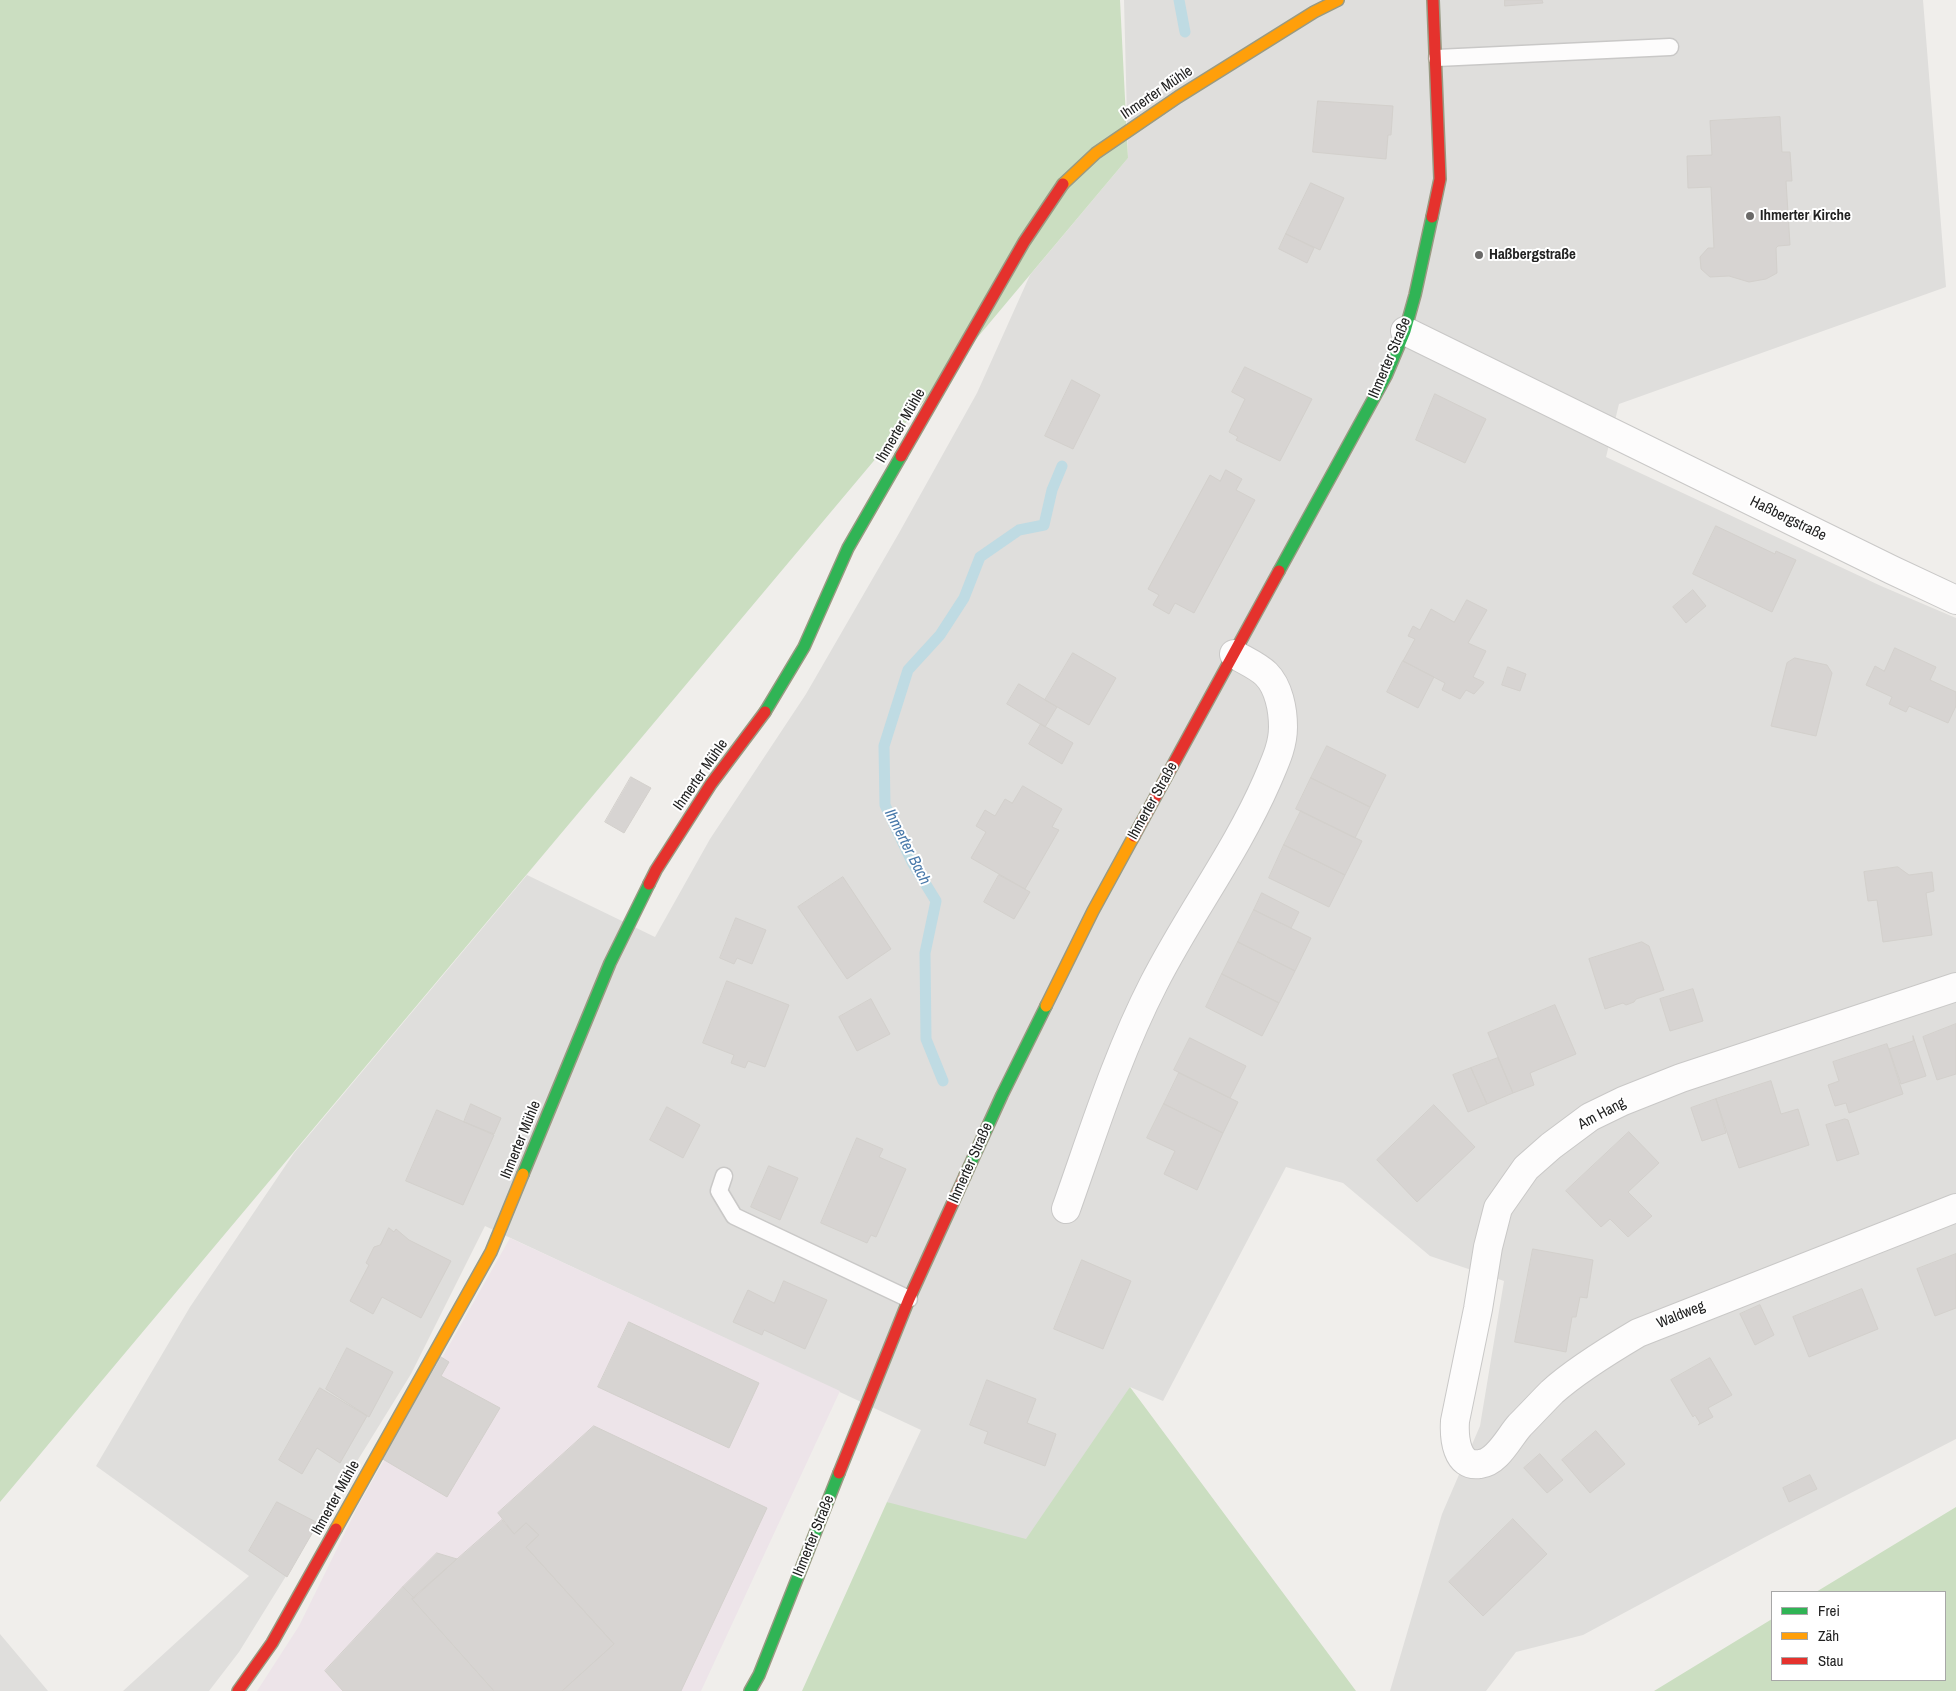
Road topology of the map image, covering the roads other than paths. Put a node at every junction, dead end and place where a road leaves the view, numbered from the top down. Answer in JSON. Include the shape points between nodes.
{"nodes":[{"id":1,"x":1338,"y":0,"type":"edge"},
{"id":2,"x":1433,"y":0,"type":"edge"},
{"id":3,"x":1670,"y":47,"type":"dead end"},
{"id":4,"x":1436,"y":58,"type":"junction"},
{"id":5,"x":1405,"y":331,"type":"junction"},
{"id":6,"x":1956,"y":600,"type":"edge"},
{"id":7,"x":1234,"y":654,"type":"junction"},
{"id":8,"x":1956,"y":987,"type":"edge"},
{"id":9,"x":724,"y":1176,"type":"dead end"},
{"id":10,"x":1956,"y":1208,"type":"edge"},
{"id":11,"x":1066,"y":1209,"type":"dead end"},
{"id":12,"x":910,"y":1298,"type":"junction"},
{"id":13,"x":1454,"y":1438,"type":"joint"},
{"id":14,"x":238,"y":1691,"type":"edge"},
{"id":15,"x":750,"y":1691,"type":"edge"}],
"edges":[{"from":1,"to":14,"type":"street","name":"Ihmerter Mühle","via":[[1178,97],[1096,154],[1059,188],[1029,234],[848,548],[804,647],[771,704],[711,784],[656,870],[610,963],[491,1252],[272,1643]]},
{"from":2,"to":4,"type":"street","name":"Ihmerter Straße"},
{"from":3,"to":4,"type":"lane"},
{"from":4,"to":5,"type":"street","name":"Ihmerter Straße","via":[[1440,180]]},
{"from":5,"to":6,"type":"street","name":"Haßbergstraße"},
{"from":5,"to":7,"type":"street","name":"Ihmerter Straße","via":[[1386,376]]},
{"from":7,"to":11,"type":"street","via":[[1266,674],[1276,690],[1284,728],[1281,748],[1251,818],[1191,915],[1154,984],[1119,1060]]},
{"from":7,"to":12,"type":"street","name":"Ihmerter Straße","via":[[1093,911],[1002,1095]]},
{"from":8,"to":13,"type":"street","name":"Am Hang","via":[[1681,1078],[1623,1101],[1590,1117],[1526,1168],[1498,1208],[1454,1422]]},
{"from":9,"to":12,"type":"lane","via":[[719,1191],[734,1216]]},
{"from":10,"to":13,"type":"street","name":"Waldweg","via":[[1638,1333],[1554,1391],[1487,1462],[1474,1464],[1466,1461]]},
{"from":12,"to":15,"type":"street","name":"Ihmerter Straße"}]}
